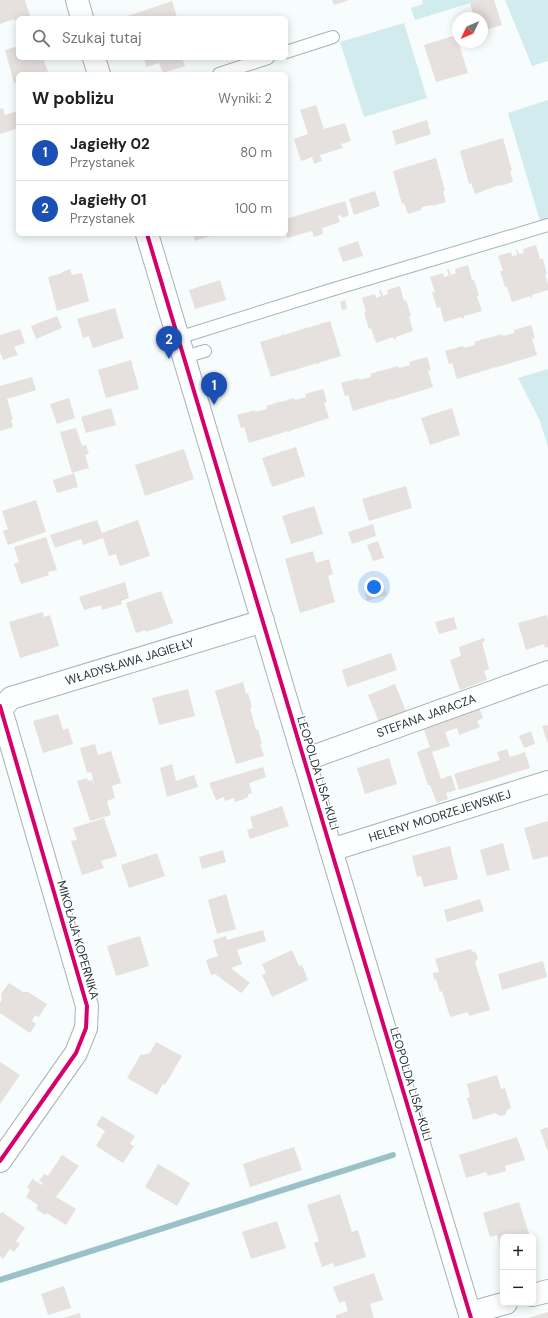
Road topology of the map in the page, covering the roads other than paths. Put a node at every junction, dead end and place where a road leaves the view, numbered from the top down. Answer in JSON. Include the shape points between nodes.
{"nodes":[{"id":1,"x":77,"y":0,"type":"edge"},
{"id":2,"x":81,"y":16,"type":"edge"},
{"id":3,"x":333,"y":37,"type":"dead end"},
{"id":4,"x":288,"y":51,"type":"edge"},
{"id":5,"x":95,"y":60,"type":"edge"},
{"id":6,"x":262,"y":60,"type":"edge"},
{"id":7,"x":98,"y":72,"type":"edge"},
{"id":8,"x":225,"y":72,"type":"edge"},
{"id":9,"x":548,"y":225,"type":"edge"},
{"id":10,"x":148,"y":236,"type":"edge"},
{"id":11,"x":181,"y":348,"type":"junction"},
{"id":12,"x":205,"y":352,"type":"dead end"},
{"id":13,"x":263,"y":621,"type":"junction"},
{"id":14,"x":548,"y":672,"type":"edge"},
{"id":15,"x":0,"y":708,"type":"edge"},
{"id":16,"x":304,"y":760,"type":"junction"},
{"id":17,"x":548,"y":782,"type":"edge"},
{"id":18,"x":331,"y":850,"type":"junction"},
{"id":19,"x":0,"y":1161,"type":"edge"},
{"id":20,"x":548,"y":1291,"type":"edge"},
{"id":21,"x":536,"y":1294,"type":"edge"},
{"id":22,"x":500,"y":1305,"type":"edge"},
{"id":23,"x":470,"y":1316,"type":"edge"}],
"edges":[{"from":1,"to":2,"type":"street"},
{"from":3,"to":4,"type":"lane"},
{"from":5,"to":7,"type":"street"},
{"from":6,"to":8,"type":"lane"},
{"from":9,"to":11,"type":"lane","via":[[334,289]]},
{"from":10,"to":11,"type":"street","name":"LEOPOLDA LISA-KULI"},
{"from":11,"to":12,"type":"lane"},
{"from":11,"to":13,"type":"street","name":"LEOPOLDA LISA-KULI"},
{"from":13,"to":15,"type":"street","name":"WŁADYSŁAWA JAGIEŁŁY","via":[[10,698]]},
{"from":13,"to":16,"type":"street","name":"LEOPOLDA LISA-KULI"},
{"from":14,"to":16,"type":"street","name":"STEFANA JARACZA"},
{"from":15,"to":19,"type":"street","name":"MIKOŁAJA KOPERNIKA","via":[[87,1006],[86,1028],[76,1053]]},
{"from":16,"to":18,"type":"street","name":"LEOPOLDA LISA-KULI"},
{"from":17,"to":18,"type":"street","name":"HELENY MODRZEJEWSKIEJ"},
{"from":18,"to":23,"type":"street","name":"LEOPOLDA LISA-KULI"},
{"from":20,"to":21,"type":"street"},
{"from":22,"to":23,"type":"street"}]}
